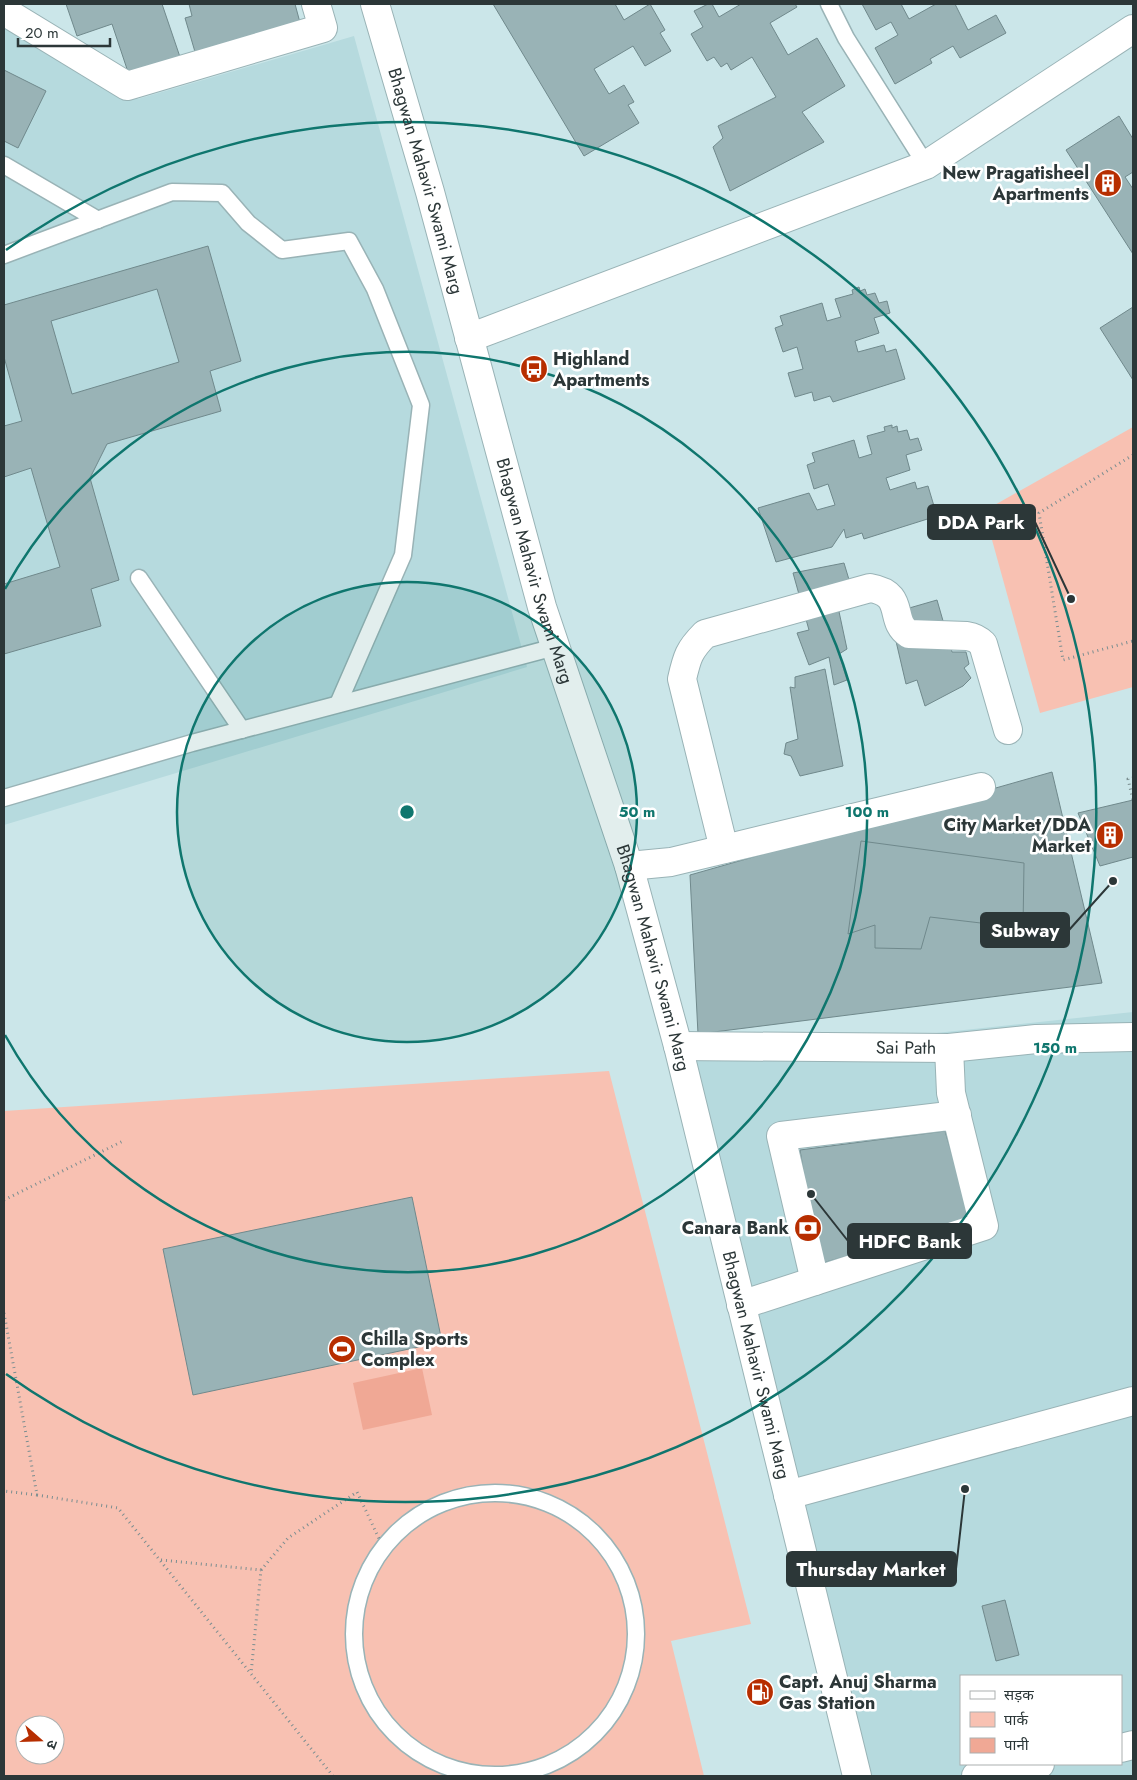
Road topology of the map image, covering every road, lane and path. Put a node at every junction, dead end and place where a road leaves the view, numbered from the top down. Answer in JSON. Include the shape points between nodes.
{"nodes":[{"id":1,"x":316,"y":4,"type":"edge"},
{"id":2,"x":375,"y":4,"type":"edge"},
{"id":3,"x":829,"y":4,"type":"edge"},
{"id":4,"x":4,"y":11,"type":"edge"},
{"id":5,"x":1133,"y":29,"type":"edge"},
{"id":6,"x":4,"y":164,"type":"edge"},
{"id":7,"x":926,"y":165,"type":"junction"},
{"id":8,"x":98,"y":220,"type":"junction"},
{"id":9,"x":4,"y":255,"type":"edge"},
{"id":10,"x":469,"y":338,"type":"junction"},
{"id":11,"x":1133,"y":455,"type":"edge"},
{"id":12,"x":139,"y":578,"type":"dead end"},
{"id":13,"x":1133,"y":641,"type":"edge"},
{"id":14,"x":555,"y":647,"type":"junction"},
{"id":15,"x":338,"y":704,"type":"junction"},
{"id":16,"x":242,"y":730,"type":"junction"},
{"id":17,"x":1008,"y":730,"type":"dead end"},
{"id":18,"x":1133,"y":778,"type":"edge"},
{"id":19,"x":981,"y":787,"type":"dead end"},
{"id":20,"x":4,"y":798,"type":"edge"},
{"id":21,"x":1133,"y":800,"type":"edge"},
{"id":22,"x":724,"y":849,"type":"junction"},
{"id":23,"x":629,"y":866,"type":"junction"},
{"id":24,"x":1133,"y":1037,"type":"edge"},
{"id":25,"x":678,"y":1046,"type":"junction"},
{"id":26,"x":949,"y":1048,"type":"junction"},
{"id":27,"x":957,"y":1115,"type":"junction"},
{"id":28,"x":123,"y":1141,"type":"dead end"},
{"id":29,"x":4,"y":1200,"type":"edge"},
{"id":30,"x":815,"y":1281,"type":"junction"},
{"id":31,"x":741,"y":1305,"type":"junction"},
{"id":32,"x":4,"y":1313,"type":"edge"},
{"id":33,"x":1133,"y":1401,"type":"edge"},
{"id":34,"x":4,"y":1491,"type":"edge"},
{"id":35,"x":37,"y":1495,"type":"junction"},
{"id":36,"x":788,"y":1495,"type":"junction"},
{"id":37,"x":384,"y":1549,"type":"junction"},
{"id":38,"x":160,"y":1560,"type":"junction"},
{"id":39,"x":261,"y":1570,"type":"junction"},
{"id":40,"x":251,"y":1674,"type":"junction"},
{"id":41,"x":1035,"y":1765,"type":"edge"},
{"id":42,"x":333,"y":1776,"type":"edge"},
{"id":43,"x":857,"y":1776,"type":"edge"},
{"id":44,"x":976,"y":1776,"type":"edge"}],
"edges":[{"from":1,"to":4,"type":"street","via":[[323,28],[127,86]]},
{"from":2,"to":10,"type":"street","name":"Bhagwan Mahavir Swami Marg"},
{"from":3,"to":7,"type":"lane","via":[[846,38]]},
{"from":5,"to":7,"type":"street"},
{"from":6,"to":8,"type":"lane"},
{"from":7,"to":10,"type":"street"},
{"from":8,"to":9,"type":"lane"},
{"from":8,"to":15,"type":"lane","via":[[172,192],[222,193],[248,223],[282,250],[349,241],[375,289],[421,405],[403,555]]},
{"from":10,"to":14,"type":"street","name":"Bhagwan Mahavir Swami Marg"},
{"from":11,"to":13,"type":"path","via":[[1039,513],[1064,660]]},
{"from":12,"to":16,"type":"lane"},
{"from":14,"to":15,"type":"lane"},
{"from":14,"to":23,"type":"street","name":"Bhagwan Mahavir Swami Marg"},
{"from":15,"to":16,"type":"lane"},
{"from":16,"to":20,"type":"lane"},
{"from":17,"to":22,"type":"street","via":[[983,644],[968,636],[909,634],[902,630],[893,600],[880,590],[870,588],[705,634],[692,646],[682,679]]},
{"from":18,"to":21,"type":"path","via":[[1128,779]]},
{"from":19,"to":22,"type":"street"},
{"from":22,"to":23,"type":"street","via":[[671,862]]},
{"from":23,"to":25,"type":"street","name":"Bhagwan Mahavir Swami Marg"},
{"from":24,"to":26,"type":"street","name":"Sai Path","via":[[1036,1039]]},
{"from":25,"to":26,"type":"street","name":"Sai Path"},
{"from":25,"to":31,"type":"street","name":"Bhagwan Mahavir Swami Marg"},
{"from":26,"to":27,"type":"street","via":[[951,1093]]},
{"from":27,"to":30,"type":"street","via":[[984,1226]]},
{"from":27,"to":30,"type":"street","via":[[781,1136]]},
{"from":28,"to":29,"type":"path"},
{"from":30,"to":31,"type":"street"},
{"from":31,"to":36,"type":"street","name":"Bhagwan Mahavir Swami Marg"},
{"from":32,"to":35,"type":"path"},
{"from":33,"to":36,"type":"street"},
{"from":34,"to":35,"type":"path"},
{"from":35,"to":38,"type":"path","via":[[118,1508]]},
{"from":36,"to":43,"type":"street","name":"Bhagwan Mahavir Swami Marg"},
{"from":37,"to":37,"type":"lane","via":[[368,1574],[360,1598],[355,1626],[356,1653],[362,1680],[374,1705],[403,1741],[450,1768],[477,1774],[505,1775],[532,1770],[557,1760],[588,1740],[607,1720],[631,1670],[635,1643],[634,1615],[617,1563],[580,1522],[532,1498],[496,1493],[477,1495],[450,1501],[425,1513]]},
{"from":37,"to":39,"type":"path","via":[[357,1492],[288,1538]]},
{"from":38,"to":39,"type":"path"},
{"from":38,"to":40,"type":"path"},
{"from":39,"to":40,"type":"path"},
{"from":40,"to":42,"type":"path"},
{"from":41,"to":44,"type":"street"}]}
